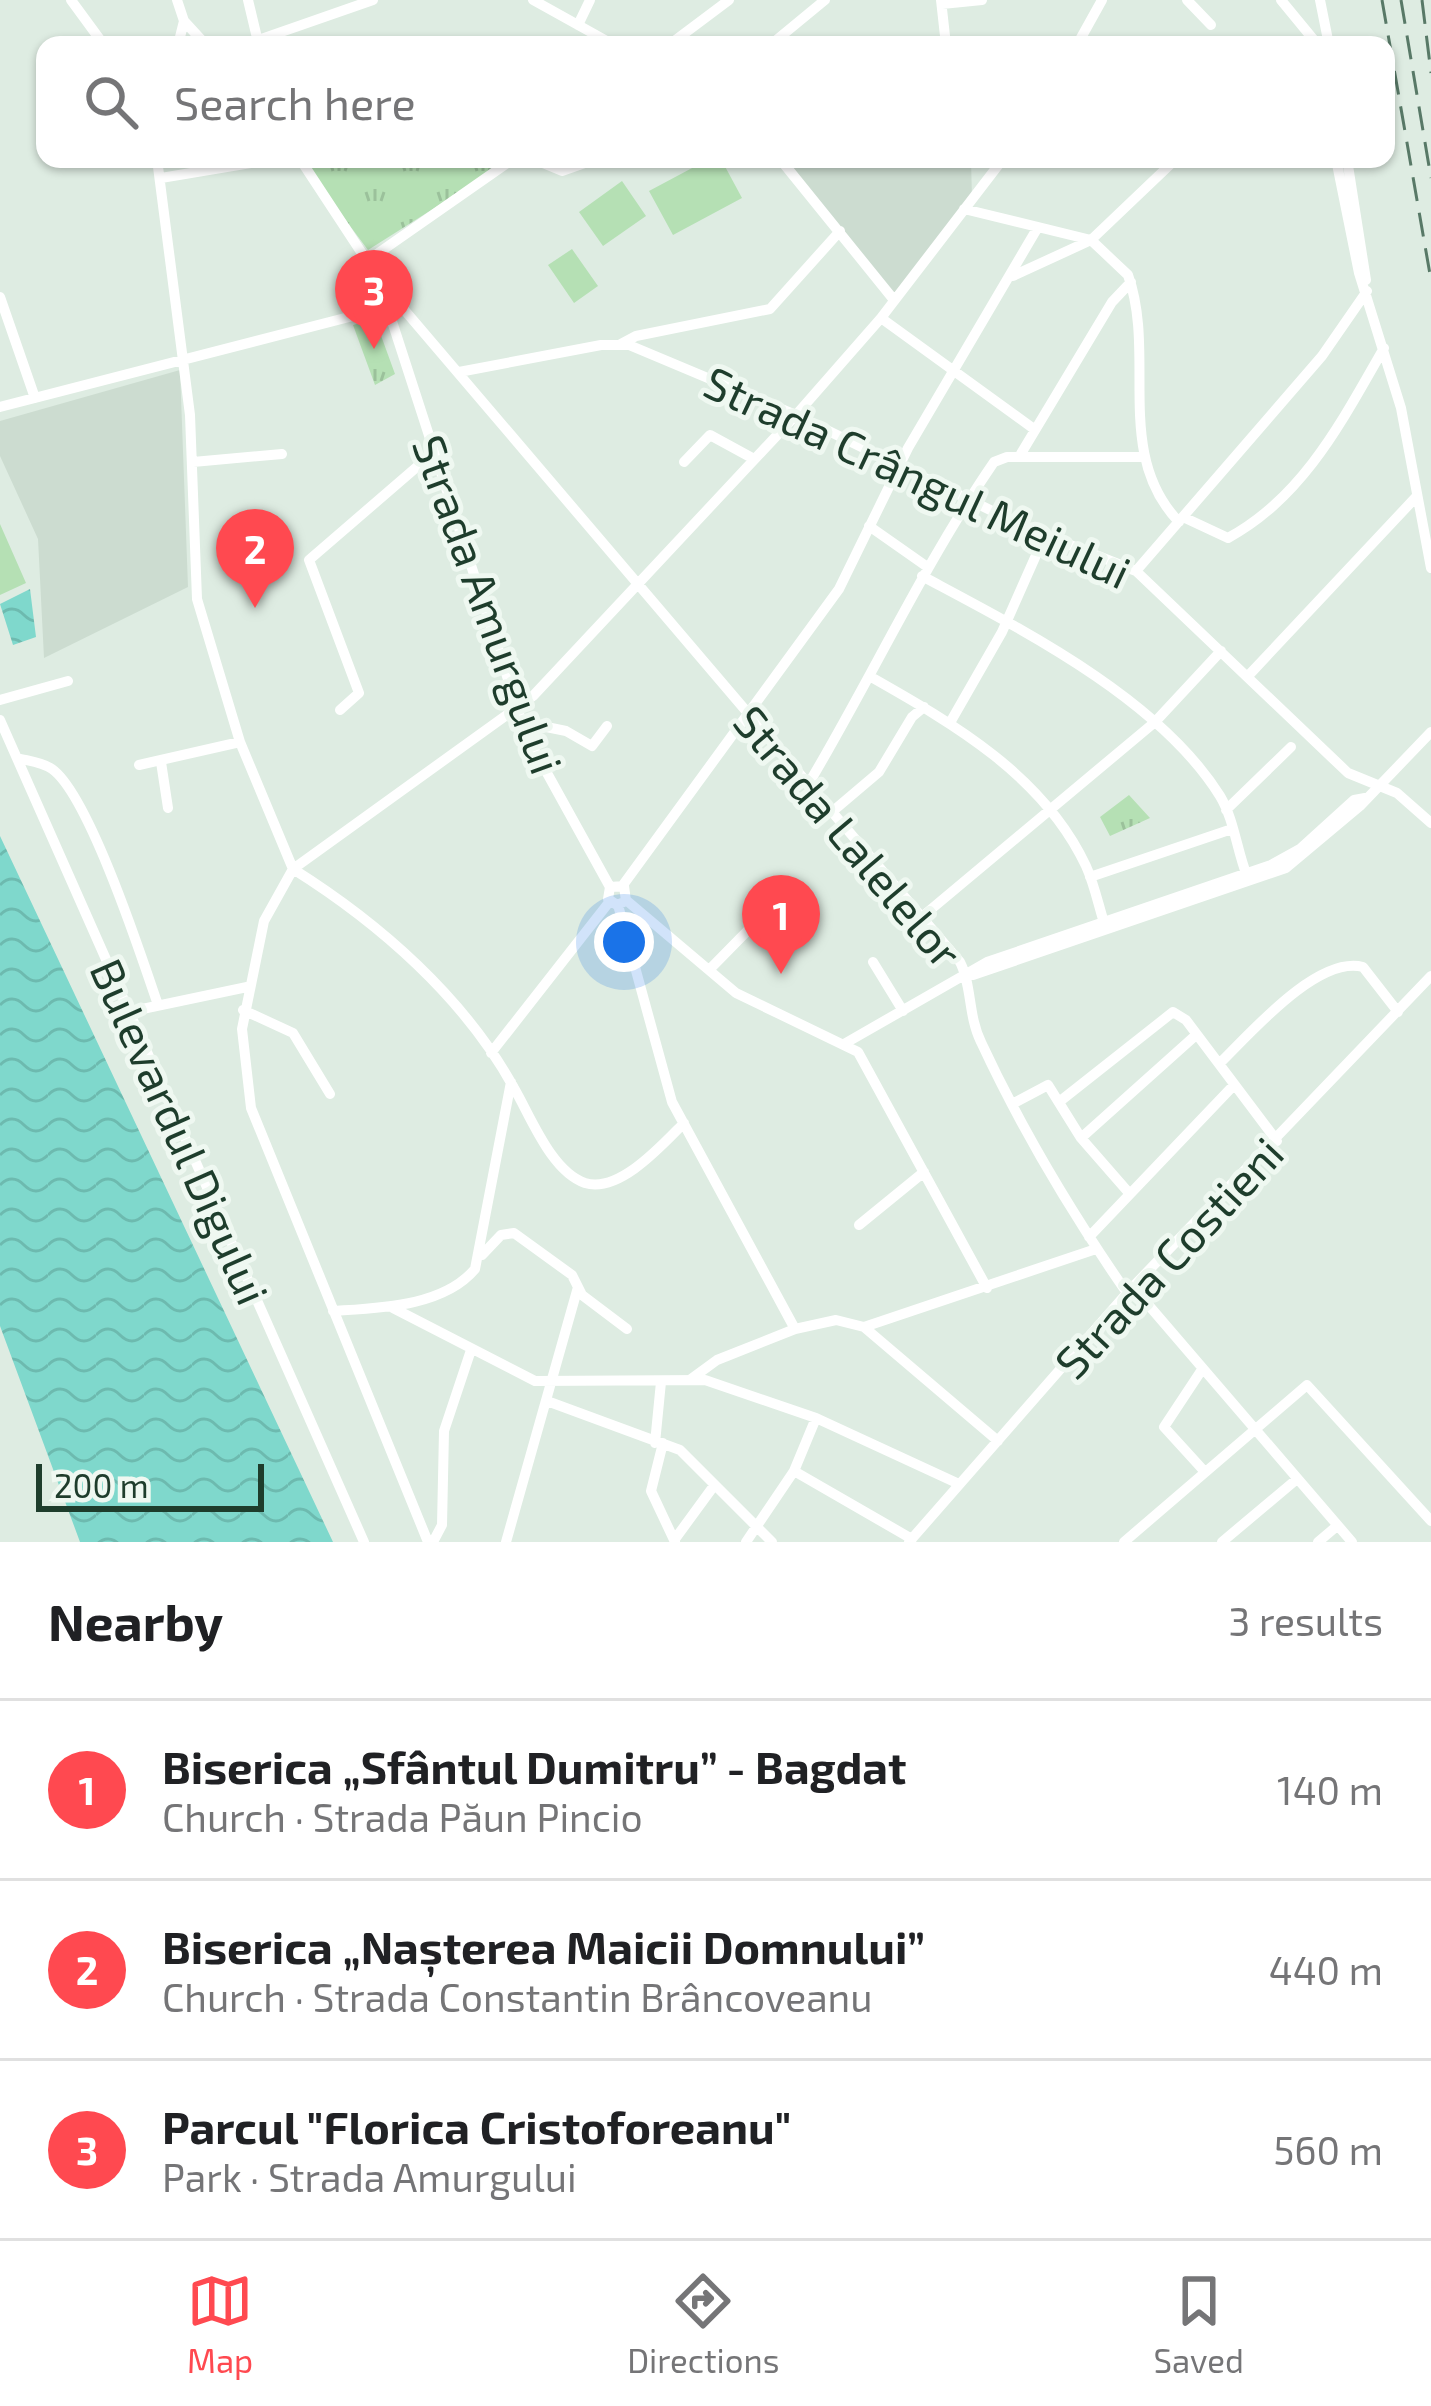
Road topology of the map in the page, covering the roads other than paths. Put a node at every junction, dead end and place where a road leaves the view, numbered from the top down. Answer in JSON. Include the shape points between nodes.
{"nodes":[{"id":1,"x":70,"y":0,"type":"edge"},
{"id":2,"x":176,"y":0,"type":"edge"},
{"id":3,"x":248,"y":0,"type":"edge"},
{"id":4,"x":374,"y":0,"type":"edge"},
{"id":5,"x":533,"y":0,"type":"edge"},
{"id":6,"x":590,"y":0,"type":"edge"},
{"id":7,"x":729,"y":0,"type":"edge"},
{"id":8,"x":825,"y":0,"type":"edge"},
{"id":9,"x":982,"y":0,"type":"edge"},
{"id":10,"x":1102,"y":0,"type":"edge"},
{"id":11,"x":1187,"y":0,"type":"edge"},
{"id":12,"x":1281,"y":0,"type":"edge"},
{"id":13,"x":1320,"y":0,"type":"edge"},
{"id":14,"x":942,"y":2,"type":"edge"},
{"id":15,"x":184,"y":21,"type":"junction"},
{"id":16,"x":578,"y":25,"type":"junction"},
{"id":17,"x":1210,"y":25,"type":"dead end"},
{"id":18,"x":97,"y":36,"type":"edge"},
{"id":19,"x":180,"y":36,"type":"edge"},
{"id":20,"x":198,"y":36,"type":"edge"},
{"id":21,"x":251,"y":36,"type":"edge"},
{"id":22,"x":271,"y":36,"type":"edge"},
{"id":23,"x":598,"y":36,"type":"edge"},
{"id":24,"x":681,"y":36,"type":"edge"},
{"id":25,"x":781,"y":36,"type":"edge"},
{"id":26,"x":945,"y":36,"type":"edge"},
{"id":27,"x":1082,"y":36,"type":"edge"},
{"id":28,"x":1304,"y":36,"type":"edge"},
{"id":29,"x":1327,"y":36,"type":"edge"},
{"id":30,"x":159,"y":168,"type":"edge"},
{"id":31,"x":221,"y":168,"type":"edge"},
{"id":32,"x":306,"y":168,"type":"edge"},
{"id":33,"x":499,"y":168,"type":"edge"},
{"id":34,"x":788,"y":168,"type":"edge"},
{"id":35,"x":996,"y":168,"type":"edge"},
{"id":36,"x":1167,"y":168,"type":"edge"},
{"id":37,"x":1338,"y":168,"type":"edge"},
{"id":38,"x":1348,"y":168,"type":"edge"},
{"id":39,"x":161,"y":178,"type":"junction"},
{"id":40,"x":964,"y":209,"type":"junction"},
{"id":41,"x":1038,"y":227,"type":"junction"},
{"id":42,"x":840,"y":231,"type":"junction"},
{"id":43,"x":1091,"y":240,"type":"junction"},
{"id":44,"x":368,"y":261,"type":"junction"},
{"id":45,"x":1013,"y":276,"type":"junction"},
{"id":46,"x":1131,"y":282,"type":"junction"},
{"id":47,"x":1366,"y":287,"type":"junction"},
{"id":48,"x":0,"y":297,"type":"edge"},
{"id":49,"x":894,"y":300,"type":"junction"},
{"id":50,"x":391,"y":305,"type":"junction"},
{"id":51,"x":881,"y":318,"type":"junction"},
{"id":52,"x":621,"y":344,"type":"junction"},
{"id":53,"x":1384,"y":348,"type":"junction"},
{"id":54,"x":184,"y":359,"type":"junction"},
{"id":55,"x":955,"y":371,"type":"junction"},
{"id":56,"x":459,"y":372,"type":"junction"},
{"id":57,"x":35,"y":398,"type":"junction"},
{"id":58,"x":0,"y":407,"type":"edge"},
{"id":59,"x":796,"y":416,"type":"junction"},
{"id":60,"x":1034,"y":429,"type":"junction"},
{"id":61,"x":433,"y":453,"type":"junction"},
{"id":62,"x":282,"y":454,"type":"dead end"},
{"id":63,"x":1019,"y":457,"type":"junction"},
{"id":64,"x":1143,"y":457,"type":"junction"},
{"id":65,"x":754,"y":459,"type":"junction"},
{"id":66,"x":193,"y":462,"type":"junction"},
{"id":67,"x":684,"y":462,"type":"dead end"},
{"id":68,"x":900,"y":463,"type":"junction"},
{"id":69,"x":1417,"y":496,"type":"junction"},
{"id":70,"x":968,"y":499,"type":"junction"},
{"id":71,"x":1181,"y":519,"type":"junction"},
{"id":72,"x":869,"y":526,"type":"junction"},
{"id":73,"x":1046,"y":535,"type":"junction"},
{"id":74,"x":1431,"y":568,"type":"edge"},
{"id":75,"x":924,"y":571,"type":"junction"},
{"id":76,"x":1136,"y":572,"type":"junction"},
{"id":77,"x":638,"y":586,"type":"junction"},
{"id":78,"x":1006,"y":621,"type":"junction"},
{"id":79,"x":1221,"y":651,"type":"junction"},
{"id":80,"x":1248,"y":676,"type":"junction"},
{"id":81,"x":871,"y":677,"type":"junction"},
{"id":82,"x":68,"y":681,"type":"dead end"},
{"id":83,"x":0,"y":700,"type":"edge"},
{"id":84,"x":520,"y":706,"type":"junction"},
{"id":85,"x":924,"y":707,"type":"junction"},
{"id":86,"x":340,"y":710,"type":"dead end"},
{"id":87,"x":749,"y":716,"type":"junction"},
{"id":88,"x":0,"y":720,"type":"edge"},
{"id":89,"x":522,"y":722,"type":"junction"},
{"id":90,"x":951,"y":722,"type":"junction"},
{"id":91,"x":1155,"y":722,"type":"junction"},
{"id":92,"x":607,"y":726,"type":"dead end"},
{"id":93,"x":1431,"y":731,"type":"edge"},
{"id":94,"x":240,"y":742,"type":"junction"},
{"id":95,"x":1291,"y":747,"type":"dead end"},
{"id":96,"x":16,"y":758,"type":"junction"},
{"id":97,"x":160,"y":763,"type":"junction"},
{"id":98,"x":139,"y":764,"type":"dead end"},
{"id":99,"x":808,"y":783,"type":"junction"},
{"id":100,"x":1376,"y":787,"type":"junction"},
{"id":101,"x":168,"y":808,"type":"dead end"},
{"id":102,"x":1226,"y":810,"type":"junction"},
{"id":103,"x":832,"y":811,"type":"junction"},
{"id":104,"x":1048,"y":813,"type":"junction"},
{"id":105,"x":1431,"y":823,"type":"edge"},
{"id":106,"x":1232,"y":830,"type":"junction"},
{"id":107,"x":292,"y":869,"type":"junction"},
{"id":108,"x":1090,"y":877,"type":"junction"},
{"id":109,"x":1249,"y":879,"type":"junction"},
{"id":110,"x":617,"y":896,"type":"junction"},
{"id":111,"x":923,"y":916,"type":"junction"},
{"id":112,"x":760,"y":918,"type":"dead end"},
{"id":113,"x":1105,"y":927,"type":"junction"},
{"id":114,"x":873,"y":962,"type":"dead end"},
{"id":115,"x":709,"y":970,"type":"junction"},
{"id":116,"x":967,"y":976,"type":"junction"},
{"id":117,"x":1431,"y":976,"type":"edge"},
{"id":118,"x":247,"y":987,"type":"junction"},
{"id":119,"x":158,"y":1005,"type":"junction"},
{"id":120,"x":243,"y":1010,"type":"junction"},
{"id":121,"x":903,"y":1011,"type":"junction"},
{"id":122,"x":128,"y":1012,"type":"junction"},
{"id":123,"x":1398,"y":1012,"type":"junction"},
{"id":124,"x":1196,"y":1035,"type":"junction"},
{"id":125,"x":844,"y":1044,"type":"junction"},
{"id":126,"x":491,"y":1053,"type":"junction"},
{"id":127,"x":1219,"y":1064,"type":"junction"},
{"id":128,"x":512,"y":1082,"type":"junction"},
{"id":129,"x":1234,"y":1085,"type":"junction"},
{"id":130,"x":330,"y":1094,"type":"dead end"},
{"id":131,"x":1059,"y":1102,"type":"junction"},
{"id":132,"x":1014,"y":1103,"type":"junction"},
{"id":133,"x":684,"y":1123,"type":"junction"},
{"id":134,"x":1081,"y":1138,"type":"junction"},
{"id":135,"x":1277,"y":1141,"type":"junction"},
{"id":136,"x":924,"y":1172,"type":"junction"},
{"id":137,"x":1130,"y":1193,"type":"junction"},
{"id":138,"x":859,"y":1226,"type":"dead end"},
{"id":139,"x":1093,"y":1243,"type":"junction"},
{"id":140,"x":479,"y":1258,"type":"junction"},
{"id":141,"x":578,"y":1287,"type":"junction"},
{"id":142,"x":987,"y":1288,"type":"junction"},
{"id":143,"x":1130,"y":1290,"type":"junction"},
{"id":144,"x":393,"y":1308,"type":"junction"},
{"id":145,"x":333,"y":1311,"type":"junction"},
{"id":146,"x":864,"y":1327,"type":"junction"},
{"id":147,"x":627,"y":1329,"type":"dead end"},
{"id":148,"x":795,"y":1329,"type":"junction"},
{"id":149,"x":471,"y":1350,"type":"junction"},
{"id":150,"x":1201,"y":1371,"type":"junction"},
{"id":151,"x":691,"y":1379,"type":"junction"},
{"id":152,"x":661,"y":1382,"type":"junction"},
{"id":153,"x":553,"y":1383,"type":"junction"},
{"id":154,"x":547,"y":1401,"type":"junction"},
{"id":155,"x":816,"y":1418,"type":"junction"},
{"id":156,"x":1253,"y":1430,"type":"junction"},
{"id":157,"x":998,"y":1441,"type":"junction"},
{"id":158,"x":659,"y":1443,"type":"junction"},
{"id":159,"x":794,"y":1471,"type":"junction"},
{"id":160,"x":1205,"y":1472,"type":"junction"},
{"id":161,"x":1297,"y":1479,"type":"junction"},
{"id":162,"x":959,"y":1484,"type":"junction"},
{"id":163,"x":713,"y":1487,"type":"junction"},
{"id":164,"x":1431,"y":1520,"type":"edge"},
{"id":165,"x":1337,"y":1526,"type":"junction"},
{"id":166,"x":756,"y":1531,"type":"junction"},
{"id":167,"x":675,"y":1540,"type":"edge"},
{"id":168,"x":910,"y":1540,"type":"edge"},
{"id":169,"x":364,"y":1542,"type":"edge"},
{"id":170,"x":430,"y":1542,"type":"edge"},
{"id":171,"x":506,"y":1542,"type":"edge"},
{"id":172,"x":746,"y":1542,"type":"edge"},
{"id":173,"x":772,"y":1542,"type":"edge"},
{"id":174,"x":1124,"y":1542,"type":"edge"},
{"id":175,"x":1222,"y":1542,"type":"edge"},
{"id":176,"x":1318,"y":1542,"type":"edge"},
{"id":177,"x":1352,"y":1542,"type":"edge"}],
"edges":[{"from":1,"to":18,"type":"street"},
{"from":2,"to":15,"type":"street"},
{"from":3,"to":21,"type":"street"},
{"from":4,"to":22,"type":"street"},
{"from":5,"to":16,"type":"street"},
{"from":6,"to":16,"type":"street"},
{"from":7,"to":24,"type":"street"},
{"from":8,"to":25,"type":"street"},
{"from":9,"to":14,"type":"street"},
{"from":10,"to":27,"type":"street"},
{"from":11,"to":17,"type":"street"},
{"from":12,"to":28,"type":"street"},
{"from":13,"to":29,"type":"street"},
{"from":14,"to":26,"type":"street"},
{"from":15,"to":19,"type":"street"},
{"from":15,"to":20,"type":"street"},
{"from":16,"to":23,"type":"street"},
{"from":30,"to":39,"type":"street"},
{"from":31,"to":39,"type":"street"},
{"from":32,"to":44,"type":"street"},
{"from":33,"to":44,"type":"street"},
{"from":34,"to":42,"type":"street"},
{"from":35,"to":40,"type":"street"},
{"from":36,"to":43,"type":"street"},
{"from":37,"to":47,"type":"street"},
{"from":38,"to":47,"type":"street"},
{"from":39,"to":54,"type":"street"},
{"from":40,"to":41,"type":"street"},
{"from":40,"to":49,"type":"street"},
{"from":41,"to":43,"type":"street"},
{"from":41,"to":45,"type":"street"},
{"from":42,"to":49,"type":"street"},
{"from":42,"to":52,"type":"street","via":[[770,309]]},
{"from":43,"to":45,"type":"street"},
{"from":43,"to":46,"type":"street"},
{"from":44,"to":50,"type":"street"},
{"from":45,"to":55,"type":"street"},
{"from":46,"to":60,"type":"street"},
{"from":46,"to":64,"type":"street"},
{"from":47,"to":53,"type":"street"},
{"from":47,"to":71,"type":"street","via":[[1322,356]]},
{"from":48,"to":57,"type":"street"},
{"from":49,"to":51,"type":"street"},
{"from":50,"to":54,"type":"street"},
{"from":50,"to":56,"type":"street","name":"Strada Lalelelor"},
{"from":50,"to":61,"type":"street","name":"Strada Amurgului"},
{"from":51,"to":55,"type":"street"},
{"from":51,"to":59,"type":"street"},
{"from":52,"to":56,"type":"street"},
{"from":52,"to":59,"type":"street","name":"Strada Crângul Meiului"},
{"from":53,"to":69,"type":"street"},
{"from":53,"to":71,"type":"street","via":[[1298,482],[1228,538]]},
{"from":54,"to":57,"type":"street"},
{"from":54,"to":66,"type":"street"},
{"from":55,"to":60,"type":"street"},
{"from":55,"to":68,"type":"street"},
{"from":56,"to":77,"type":"street","name":"Strada Lalelelor"},
{"from":57,"to":58,"type":"street"},
{"from":59,"to":65,"type":"street"},
{"from":59,"to":68,"type":"street","name":"Strada Crângul Meiului"},
{"from":60,"to":63,"type":"street"},
{"from":61,"to":84,"type":"street","name":"Strada Amurgului"},
{"from":61,"to":86,"type":"street","via":[[309,560],[359,693]]},
{"from":62,"to":66,"type":"street"},
{"from":63,"to":64,"type":"street"},
{"from":63,"to":70,"type":"street","via":[[994,462]]},
{"from":64,"to":71,"type":"street","via":[[1154,491]]},
{"from":65,"to":67,"type":"street","via":[[710,435]]},
{"from":65,"to":77,"type":"street"},
{"from":66,"to":94,"type":"street","via":[[197,599]]},
{"from":68,"to":70,"type":"street","name":"Strada Crângul Meiului"},
{"from":68,"to":72,"type":"street"},
{"from":69,"to":74,"type":"street"},
{"from":69,"to":80,"type":"street"},
{"from":70,"to":73,"type":"street","name":"Strada Crângul Meiului"},
{"from":70,"to":75,"type":"street"},
{"from":71,"to":76,"type":"street"},
{"from":72,"to":75,"type":"street"},
{"from":72,"to":87,"type":"street","via":[[839,589]]},
{"from":73,"to":76,"type":"street","name":"Strada Crângul Meiului"},
{"from":73,"to":78,"type":"street"},
{"from":75,"to":78,"type":"street"},
{"from":75,"to":81,"type":"street"},
{"from":76,"to":79,"type":"street","name":"Strada Crângul Meiului"},
{"from":77,"to":84,"type":"street"},
{"from":77,"to":87,"type":"street","name":"Strada Lalelelor"},
{"from":78,"to":90,"type":"street"},
{"from":78,"to":91,"type":"street"},
{"from":79,"to":80,"type":"street","name":"Strada Crângul Meiului"},
{"from":79,"to":91,"type":"street"},
{"from":80,"to":100,"type":"street","name":"Strada Crângul Meiului","via":[[1348,773]]},
{"from":81,"to":85,"type":"street"},
{"from":81,"to":99,"type":"street"},
{"from":82,"to":83,"type":"street"},
{"from":84,"to":89,"type":"street","name":"Strada Amurgului"},
{"from":84,"to":107,"type":"street"},
{"from":85,"to":90,"type":"street"},
{"from":85,"to":103,"type":"street","via":[[879,772]]},
{"from":87,"to":99,"type":"street","name":"Strada Lalelelor"},
{"from":87,"to":110,"type":"street"},
{"from":88,"to":96,"type":"street","name":"Bulevardul Digului"},
{"from":89,"to":92,"type":"street","via":[[592,746]]},
{"from":89,"to":110,"type":"street","name":"Strada Amurgului"},
{"from":90,"to":104,"type":"street","via":[[1001,760]]},
{"from":91,"to":102,"type":"street"},
{"from":91,"to":104,"type":"street"},
{"from":93,"to":100,"type":"street"},
{"from":94,"to":97,"type":"street"},
{"from":94,"to":107,"type":"street"},
{"from":95,"to":102,"type":"street"},
{"from":96,"to":119,"type":"street","via":[[50,767],[67,789],[112,874]]},
{"from":96,"to":122,"type":"street","name":"Bulevardul Digului"},
{"from":97,"to":98,"type":"street"},
{"from":97,"to":101,"type":"street"},
{"from":99,"to":103,"type":"street","name":"Strada Lalelelor"},
{"from":100,"to":105,"type":"street","name":"Strada Crângul Meiului","via":[[1401,796]]},
{"from":100,"to":109,"type":"street"},
{"from":102,"to":106,"type":"street"},
{"from":103,"to":111,"type":"street","name":"Strada Lalelelor"},
{"from":104,"to":108,"type":"street"},
{"from":104,"to":111,"type":"street"},
{"from":106,"to":108,"type":"street"},
{"from":106,"to":109,"type":"street"},
{"from":107,"to":118,"type":"street","via":[[264,921]]},
{"from":107,"to":126,"type":"street","via":[[374,923]]},
{"from":108,"to":113,"type":"street"},
{"from":109,"to":113,"type":"street"},
{"from":110,"to":115,"type":"street"},
{"from":110,"to":126,"type":"street"},
{"from":110,"to":133,"type":"street","via":[[663,1076]]},
{"from":111,"to":116,"type":"street","name":"Strada Lalelelor"},
{"from":112,"to":115,"type":"street"},
{"from":113,"to":116,"type":"street","via":[[987,962]]},
{"from":114,"to":121,"type":"street"},
{"from":115,"to":125,"type":"street","via":[[758,1006]]},
{"from":116,"to":121,"type":"street"},
{"from":116,"to":132,"type":"street","name":"Strada Lalelelor","via":[[976,1033]]},
{"from":117,"to":123,"type":"street","name":"Strada Costieni"},
{"from":118,"to":119,"type":"street"},
{"from":118,"to":120,"type":"street"},
{"from":119,"to":122,"type":"street"},
{"from":120,"to":130,"type":"street","via":[[290,1030]]},
{"from":120,"to":145,"type":"street","via":[[251,1108]]},
{"from":121,"to":125,"type":"street"},
{"from":122,"to":169,"type":"street","name":"Bulevardul Digului"},
{"from":123,"to":127,"type":"street","via":[[1363,968],[1336,969],[1269,1015]]},
{"from":123,"to":135,"type":"street","name":"Strada Costieni"},
{"from":124,"to":127,"type":"street"},
{"from":124,"to":131,"type":"street","via":[[1173,1012]]},
{"from":124,"to":134,"type":"street"},
{"from":125,"to":136,"type":"street","via":[[860,1055]]},
{"from":126,"to":128,"type":"street"},
{"from":127,"to":129,"type":"street"},
{"from":128,"to":133,"type":"street","via":[[551,1151],[590,1184],[645,1160]]},
{"from":128,"to":140,"type":"street"},
{"from":129,"to":135,"type":"street"},
{"from":129,"to":137,"type":"street"},
{"from":131,"to":132,"type":"street","via":[[1044,1084]]},
{"from":131,"to":134,"type":"street"},
{"from":132,"to":139,"type":"street","name":"Strada Lalelelor"},
{"from":133,"to":148,"type":"street"},
{"from":134,"to":137,"type":"street"},
{"from":135,"to":143,"type":"street","name":"Strada Costieni"},
{"from":136,"to":138,"type":"street"},
{"from":136,"to":142,"type":"street"},
{"from":137,"to":139,"type":"street"},
{"from":139,"to":142,"type":"street"},
{"from":139,"to":143,"type":"street","name":"Strada Lalelelor"},
{"from":140,"to":141,"type":"street","via":[[505,1232],[514,1233],[572,1274]]},
{"from":140,"to":144,"type":"street","via":[[462,1281]]},
{"from":141,"to":147,"type":"street"},
{"from":141,"to":153,"type":"street"},
{"from":142,"to":146,"type":"street"},
{"from":143,"to":150,"type":"street","name":"Strada Lalelelor"},
{"from":143,"to":157,"type":"street","name":"Strada Costieni"},
{"from":144,"to":145,"type":"street"},
{"from":144,"to":149,"type":"street"},
{"from":145,"to":170,"type":"street"},
{"from":146,"to":148,"type":"street","via":[[836,1320]]},
{"from":146,"to":157,"type":"street"},
{"from":148,"to":151,"type":"street"},
{"from":149,"to":153,"type":"street"},
{"from":149,"to":170,"type":"street","via":[[446,1420],[442,1525]]},
{"from":150,"to":156,"type":"street","name":"Strada Lalelelor"},
{"from":150,"to":160,"type":"street","via":[[1164,1427]]},
{"from":151,"to":152,"type":"street"},
{"from":151,"to":155,"type":"street"},
{"from":152,"to":153,"type":"street"},
{"from":152,"to":158,"type":"street"},
{"from":153,"to":154,"type":"street"},
{"from":154,"to":158,"type":"street"},
{"from":154,"to":171,"type":"street"},
{"from":155,"to":159,"type":"street"},
{"from":155,"to":162,"type":"street"},
{"from":156,"to":160,"type":"street"},
{"from":156,"to":161,"type":"street","name":"Strada Lalelelor"},
{"from":156,"to":164,"type":"street","via":[[1312,1386]]},
{"from":157,"to":162,"type":"street","name":"Strada Costieni"},
{"from":158,"to":163,"type":"street","via":[[695,1462]]},
{"from":158,"to":167,"type":"street","via":[[651,1491]]},
{"from":159,"to":166,"type":"street"},
{"from":159,"to":168,"type":"street"},
{"from":160,"to":174,"type":"street"},
{"from":161,"to":165,"type":"street","name":"Strada Lalelelor"},
{"from":161,"to":175,"type":"street"},
{"from":162,"to":168,"type":"street","name":"Strada Costieni"},
{"from":163,"to":166,"type":"street"},
{"from":163,"to":167,"type":"street"},
{"from":165,"to":176,"type":"street"},
{"from":165,"to":177,"type":"street","name":"Strada Lalelelor"},
{"from":166,"to":172,"type":"street"},
{"from":166,"to":173,"type":"street"}]}
